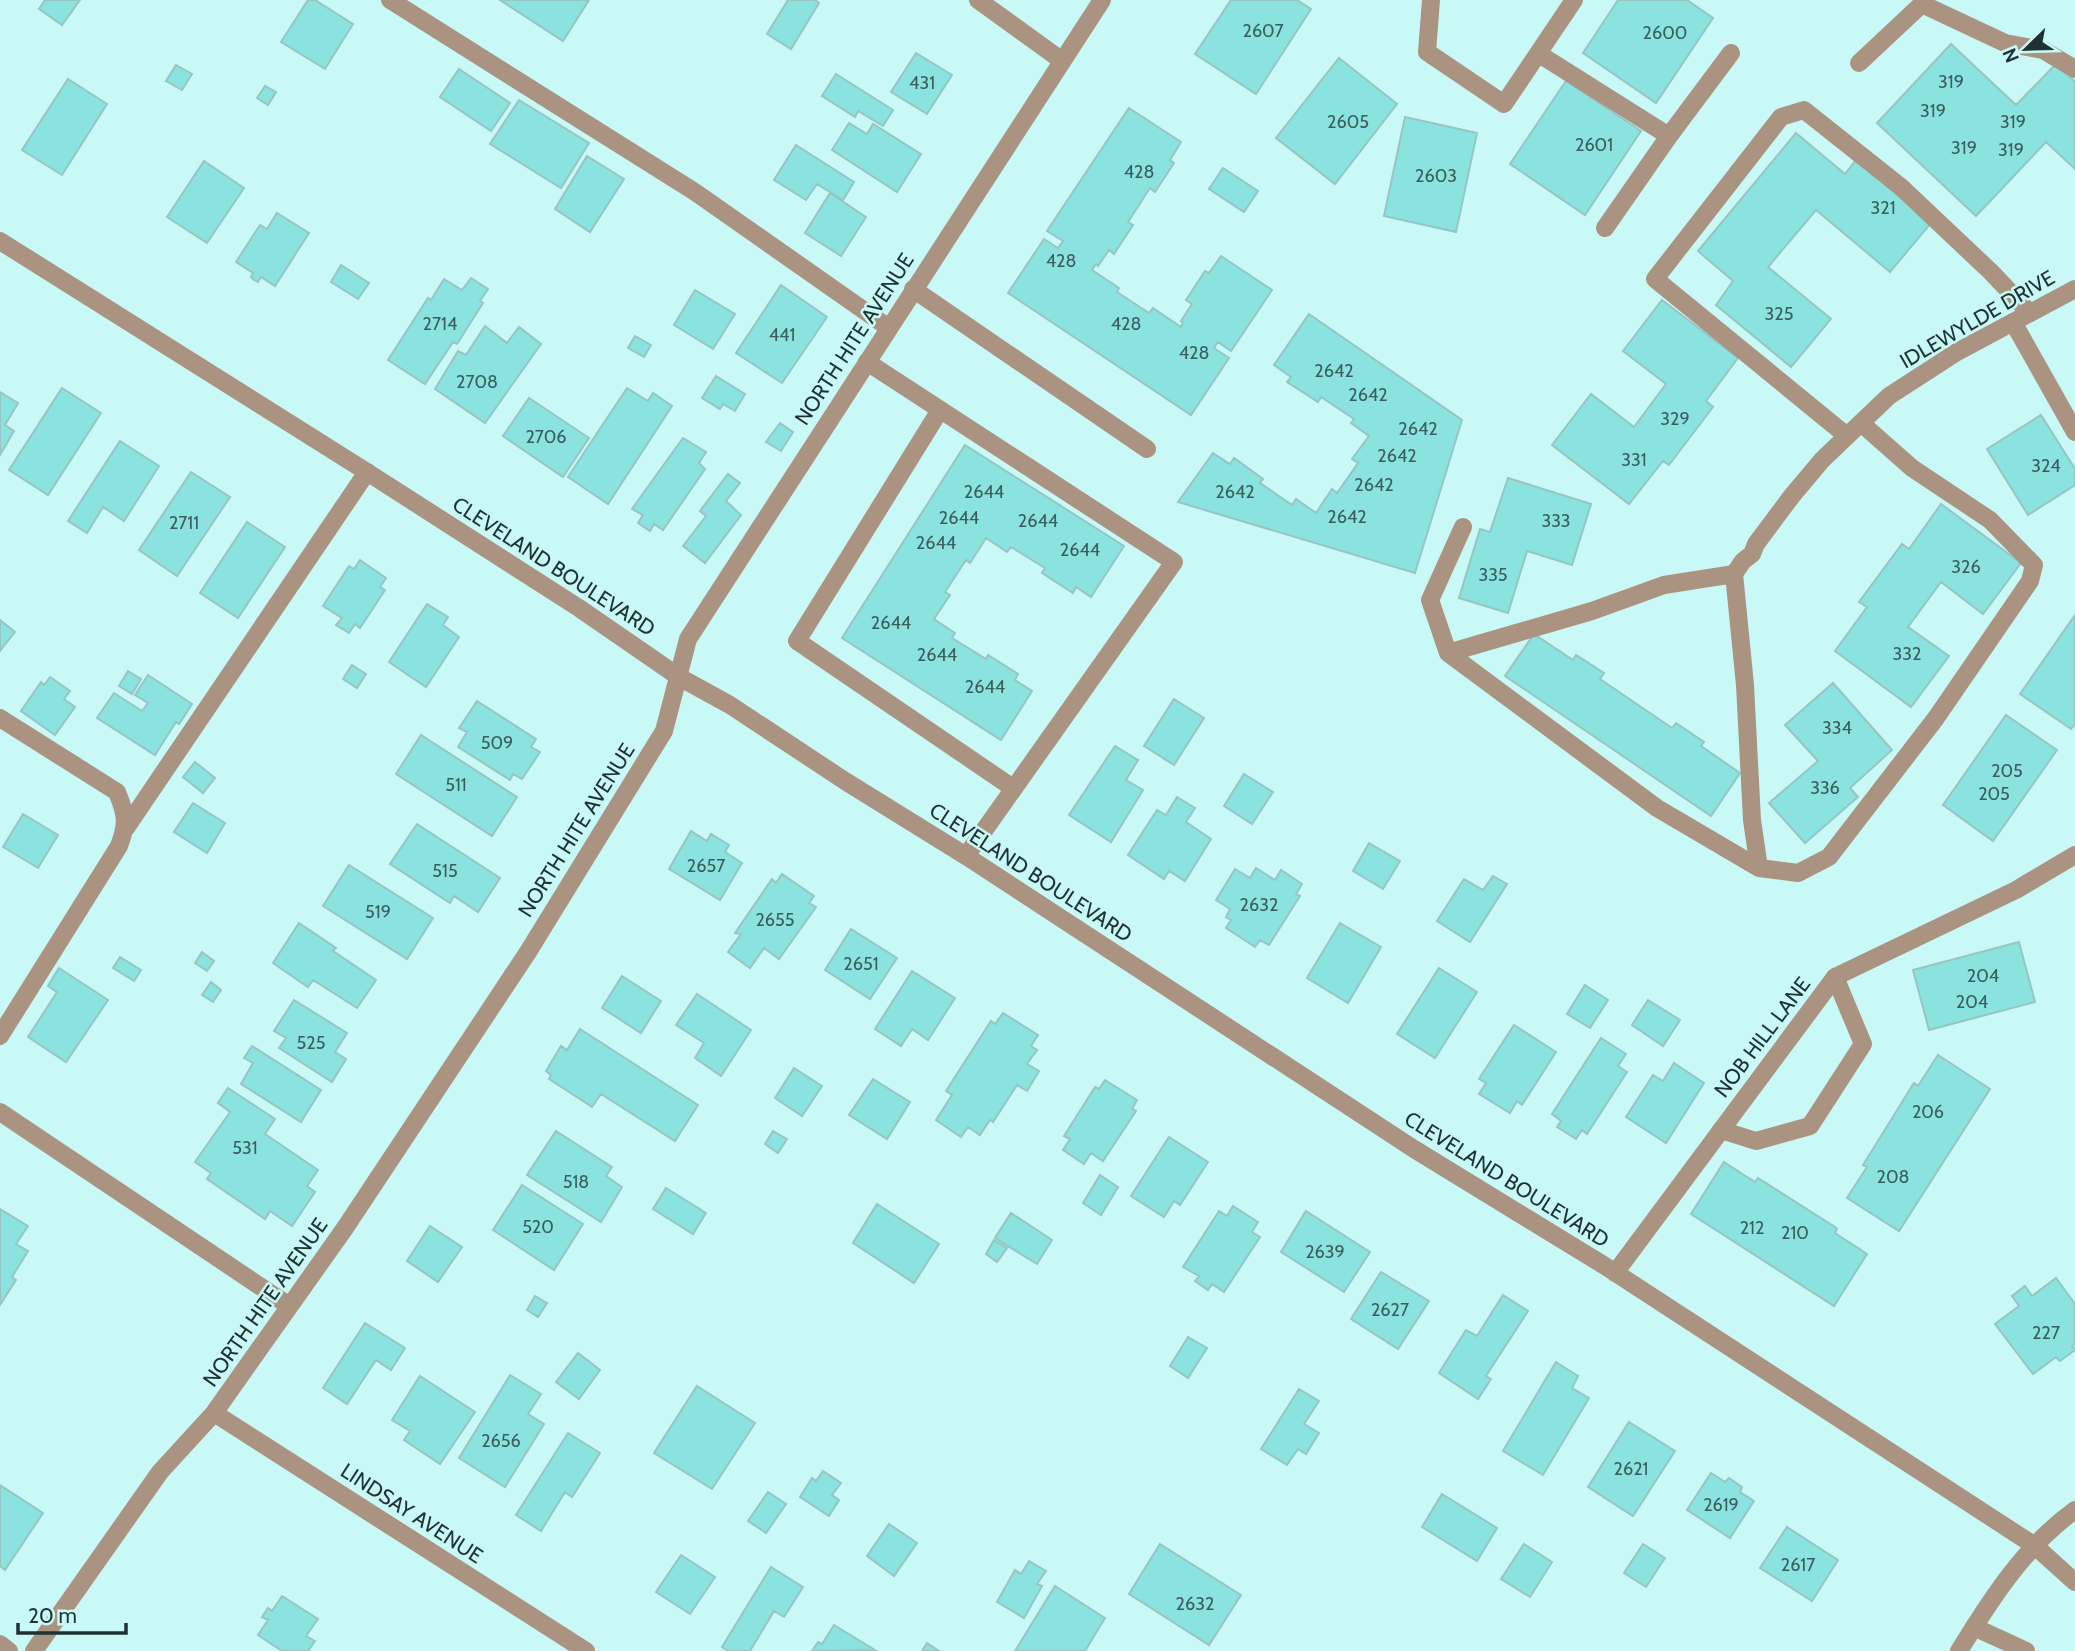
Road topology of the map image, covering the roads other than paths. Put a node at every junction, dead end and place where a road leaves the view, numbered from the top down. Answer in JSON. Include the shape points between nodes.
{"nodes":[{"id":1,"x":390,"y":0,"type":"edge"},
{"id":2,"x":978,"y":0,"type":"edge"},
{"id":3,"x":1102,"y":0,"type":"edge"},
{"id":4,"x":1431,"y":0,"type":"edge"},
{"id":5,"x":1565,"y":3,"type":"edge"},
{"id":6,"x":1731,"y":53,"type":"dead end"},
{"id":7,"x":1539,"y":54,"type":"junction"},
{"id":8,"x":1061,"y":60,"type":"junction"},
{"id":9,"x":1860,"y":63,"type":"dead end"},
{"id":10,"x":2075,"y":69,"type":"edge"},
{"id":11,"x":1668,"y":136,"type":"junction"},
{"id":12,"x":1605,"y":228,"type":"dead end"},
{"id":13,"x":0,"y":241,"type":"edge"},
{"id":14,"x":914,"y":289,"type":"junction"},
{"id":15,"x":2075,"y":289,"type":"edge"},
{"id":16,"x":2030,"y":313,"type":"junction"},
{"id":17,"x":2013,"y":322,"type":"junction"},
{"id":18,"x":889,"y":328,"type":"junction"},
{"id":19,"x":867,"y":362,"type":"junction"},
{"id":20,"x":940,"y":410,"type":"junction"},
{"id":21,"x":1861,"y":423,"type":"junction"},
{"id":22,"x":2075,"y":432,"type":"edge"},
{"id":23,"x":1847,"y":436,"type":"junction"},
{"id":24,"x":1147,"y":449,"type":"dead end"},
{"id":25,"x":367,"y":472,"type":"junction"},
{"id":26,"x":1463,"y":527,"type":"dead end"},
{"id":27,"x":1734,"y":574,"type":"junction"},
{"id":28,"x":1448,"y":653,"type":"junction"},
{"id":29,"x":679,"y":677,"type":"junction"},
{"id":30,"x":0,"y":718,"type":"edge"},
{"id":31,"x":1013,"y":788,"type":"junction"},
{"id":32,"x":126,"y":828,"type":"junction"},
{"id":33,"x":2075,"y":855,"type":"edge"},
{"id":34,"x":966,"y":856,"type":"junction"},
{"id":35,"x":1759,"y":868,"type":"junction"},
{"id":36,"x":1835,"y":977,"type":"junction"},
{"id":37,"x":0,"y":1036,"type":"edge"},
{"id":38,"x":0,"y":1112,"type":"edge"},
{"id":39,"x":1721,"y":1130,"type":"junction"},
{"id":40,"x":1615,"y":1273,"type":"junction"},
{"id":41,"x":288,"y":1306,"type":"junction"},
{"id":42,"x":214,"y":1413,"type":"junction"},
{"id":43,"x":2075,"y":1510,"type":"edge"},
{"id":44,"x":2035,"y":1546,"type":"junction"},
{"id":45,"x":2075,"y":1583,"type":"edge"},
{"id":46,"x":1974,"y":1627,"type":"junction"},
{"id":47,"x":0,"y":1644,"type":"edge"},
{"id":48,"x":9,"y":1651,"type":"edge"},
{"id":49,"x":34,"y":1651,"type":"edge"},
{"id":50,"x":586,"y":1651,"type":"edge"},
{"id":51,"x":1959,"y":1651,"type":"edge"},
{"id":52,"x":2026,"y":1651,"type":"edge"}],
"edges":[{"from":1,"to":18,"type":"street","via":[[695,192]]},
{"from":2,"to":8,"type":"street"},
{"from":3,"to":8,"type":"street","name":"NORTH HITE AVENUE"},
{"from":4,"to":7,"type":"street","via":[[1427,52],[1504,104]]},
{"from":5,"to":7,"type":"street"},
{"from":6,"to":11,"type":"street"},
{"from":7,"to":11,"type":"street"},
{"from":8,"to":14,"type":"street","name":"NORTH HITE AVENUE"},
{"from":9,"to":10,"type":"street","via":[[1922,4],[2005,43],[2043,50]]},
{"from":11,"to":12,"type":"street"},
{"from":13,"to":25,"type":"street","name":"CLEVELAND BOULEVARD"},
{"from":14,"to":18,"type":"street","name":"NORTH HITE AVENUE"},
{"from":14,"to":24,"type":"street"},
{"from":15,"to":16,"type":"street","name":"IDLEWYLDE DRIVE"},
{"from":16,"to":17,"type":"street","name":"IDLEWYLDE DRIVE"},
{"from":16,"to":23,"type":"street","via":[[1901,187],[1804,110],[1781,117],[1655,279]]},
{"from":17,"to":21,"type":"street","name":"IDLEWYLDE DRIVE","via":[[1889,396]]},
{"from":17,"to":22,"type":"street"},
{"from":18,"to":19,"type":"street","name":"NORTH HITE AVENUE"},
{"from":19,"to":20,"type":"street"},
{"from":19,"to":29,"type":"street","name":"NORTH HITE AVENUE","via":[[688,639]]},
{"from":20,"to":31,"type":"street","via":[[797,641]]},
{"from":20,"to":31,"type":"street","via":[[1174,562]]},
{"from":21,"to":23,"type":"street","name":"IDLEWYLDE DRIVE"},
{"from":21,"to":35,"type":"street","via":[[1912,468],[1990,520],[2034,565],[2031,581],[1936,718],[1829,857],[1798,873]]},
{"from":23,"to":27,"type":"street","name":"IDLEWYLDE DRIVE","via":[[1791,497]]},
{"from":25,"to":29,"type":"street","name":"CLEVELAND BOULEVARD"},
{"from":25,"to":32,"type":"street"},
{"from":26,"to":28,"type":"street","via":[[1430,600]]},
{"from":27,"to":28,"type":"street","via":[[1664,585]]},
{"from":27,"to":35,"type":"street"},
{"from":28,"to":35,"type":"street","via":[[1657,808]]},
{"from":29,"to":34,"type":"street","name":"CLEVELAND BOULEVARD"},
{"from":29,"to":41,"type":"street","name":"NORTH HITE AVENUE","via":[[664,731],[528,952]]},
{"from":30,"to":32,"type":"street","via":[[117,792]]},
{"from":31,"to":34,"type":"street"},
{"from":32,"to":37,"type":"street"},
{"from":33,"to":36,"type":"street","name":"NOB HILL LANE","via":[[2016,890]]},
{"from":34,"to":40,"type":"street","name":"CLEVELAND BOULEVARD","via":[[1414,1149]]},
{"from":36,"to":39,"type":"street","name":"NOB HILL LANE"},
{"from":36,"to":39,"type":"street","via":[[1863,1044],[1810,1126],[1756,1141]]},
{"from":38,"to":41,"type":"street"},
{"from":39,"to":40,"type":"street","name":"NOB HILL LANE"},
{"from":40,"to":44,"type":"street","name":"CLEVELAND BOULEVARD"},
{"from":41,"to":42,"type":"street","name":"NORTH HITE AVENUE"},
{"from":42,"to":49,"type":"street","name":"NORTH HITE AVENUE","via":[[160,1472]]},
{"from":42,"to":50,"type":"street","name":"LINDSAY AVENUE"},
{"from":43,"to":44,"type":"street"},
{"from":44,"to":45,"type":"street","name":"CLEVELAND BOULEVARD"},
{"from":44,"to":46,"type":"street","via":[[2006,1577]]},
{"from":46,"to":51,"type":"street"},
{"from":46,"to":52,"type":"street"},
{"from":47,"to":48,"type":"street"}]}
